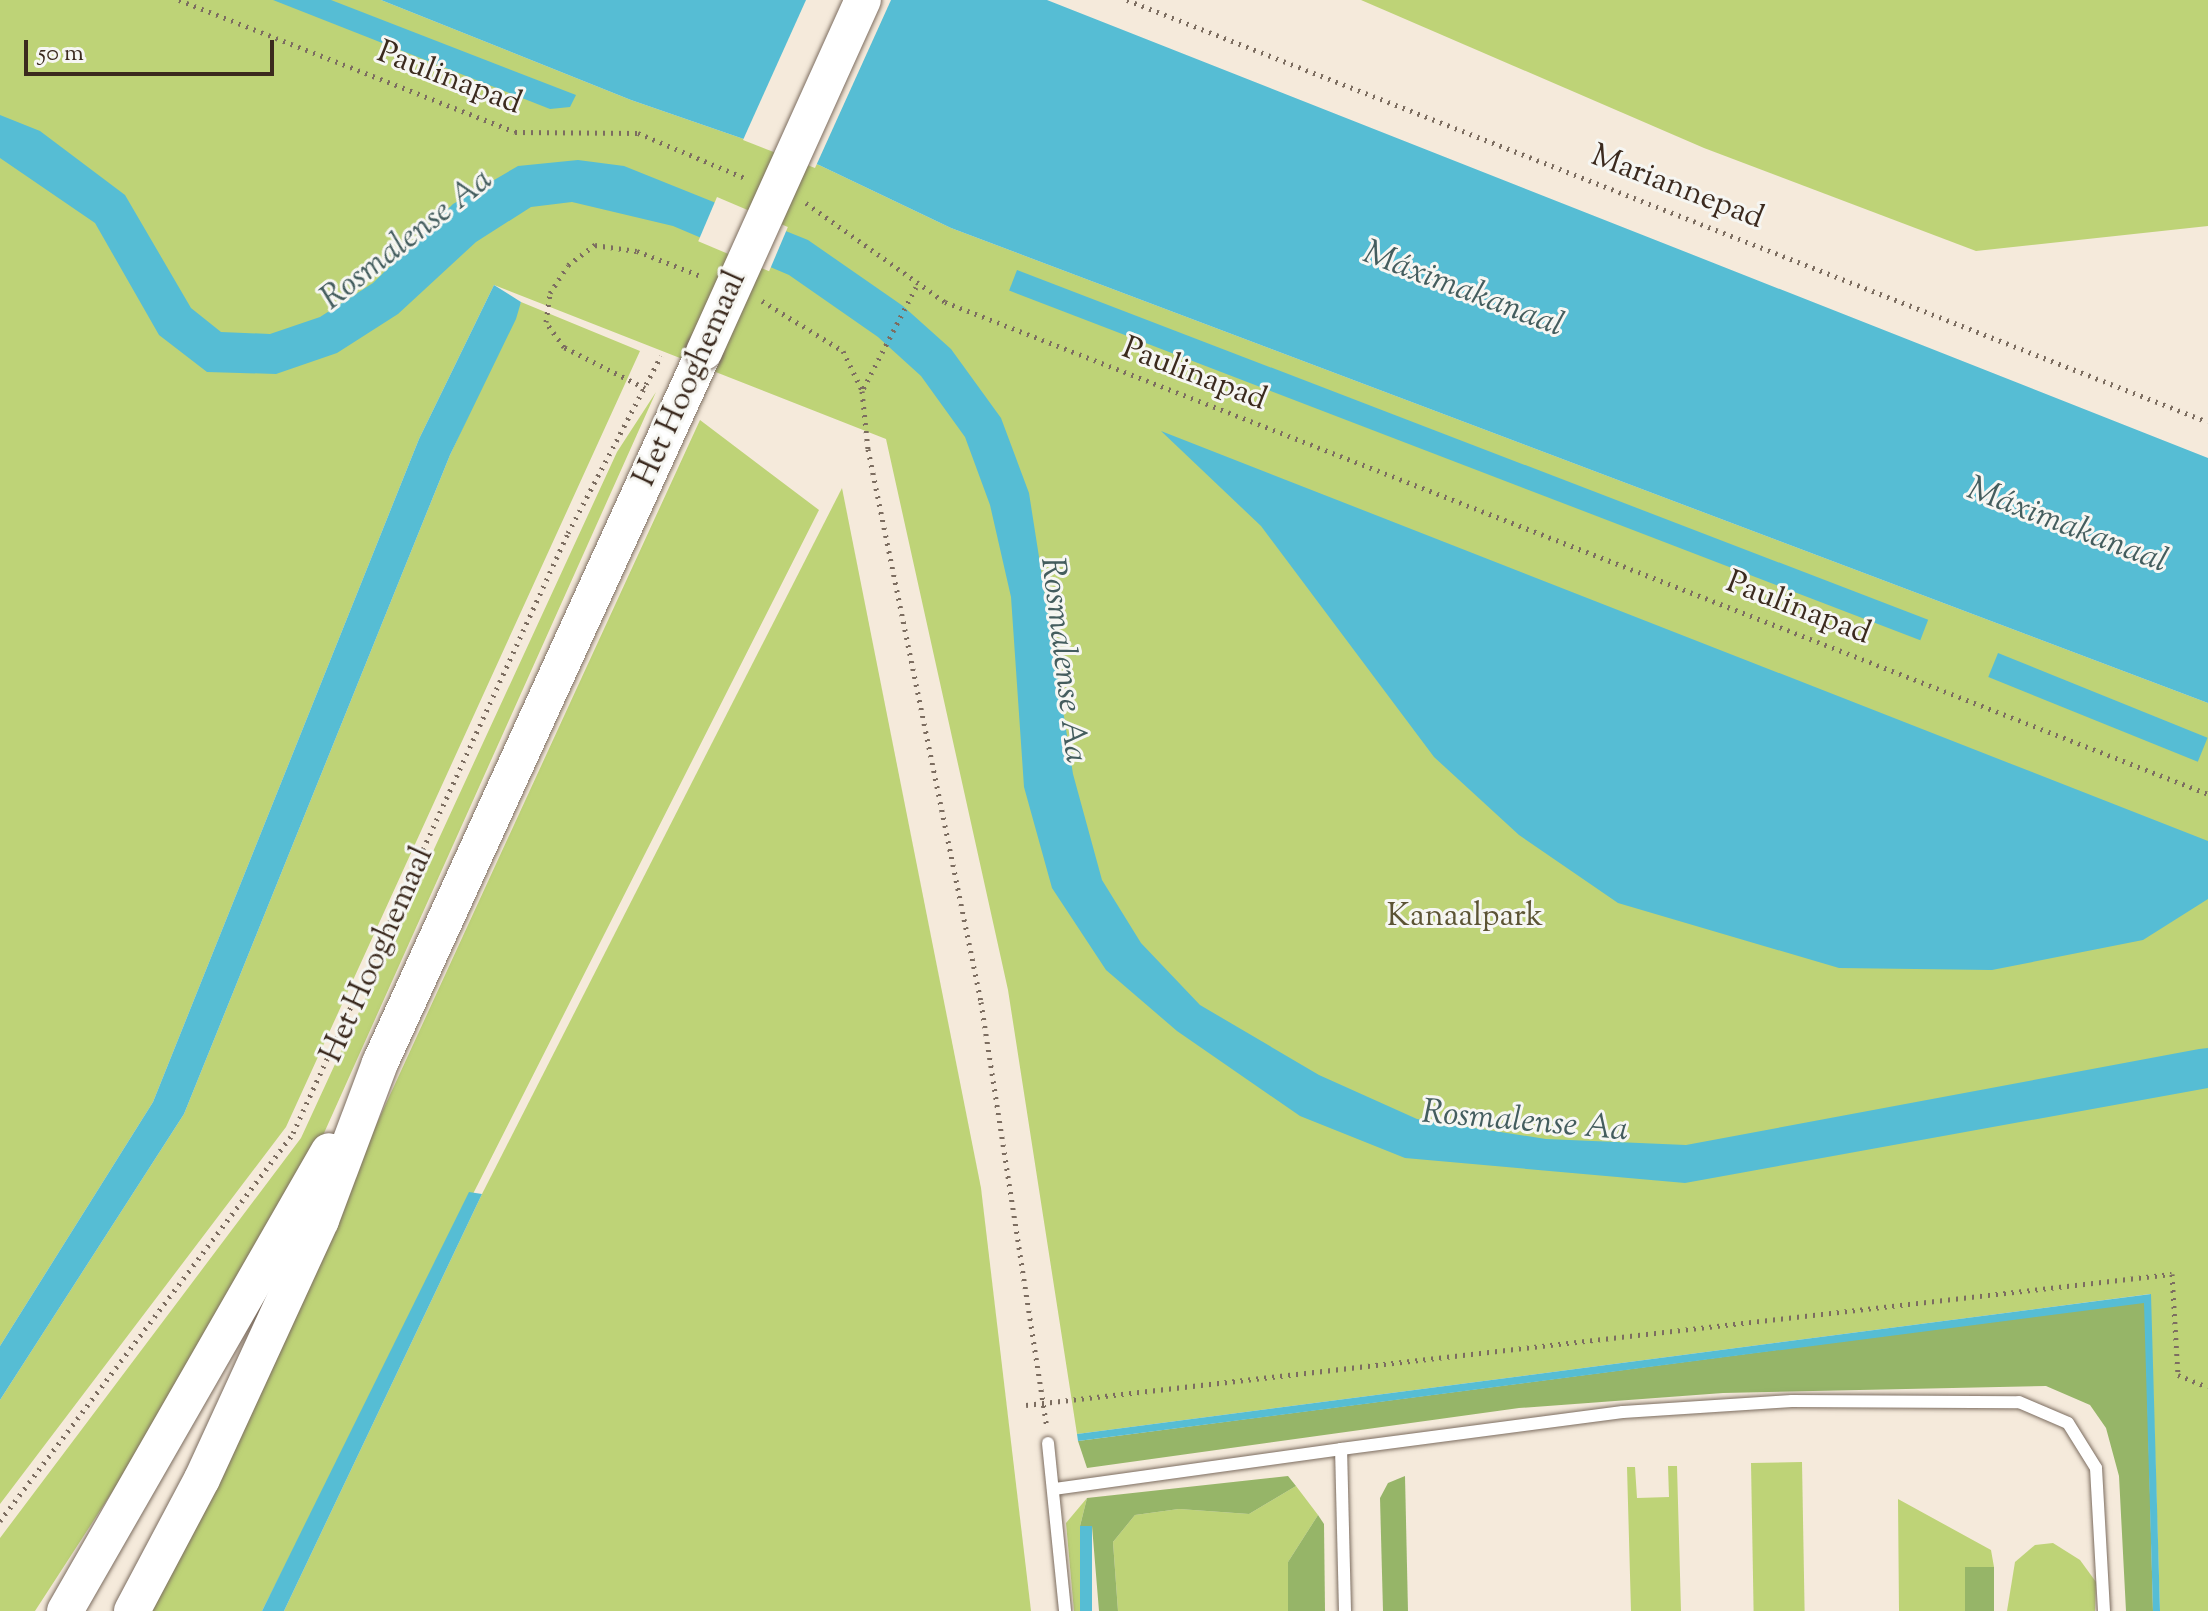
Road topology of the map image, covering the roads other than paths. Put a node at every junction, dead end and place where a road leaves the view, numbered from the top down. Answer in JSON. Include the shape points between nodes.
{"nodes":[{"id":1,"x":863,"y":0,"type":"edge"},
{"id":2,"x":380,"y":1063,"type":"junction"},
{"id":3,"x":1048,"y":1443,"type":"road end"},
{"id":4,"x":1341,"y":1449,"type":"junction"},
{"id":5,"x":1054,"y":1489,"type":"junction"},
{"id":6,"x":65,"y":1611,"type":"edge"},
{"id":7,"x":132,"y":1611,"type":"edge"},
{"id":8,"x":1065,"y":1611,"type":"edge"},
{"id":9,"x":1345,"y":1611,"type":"edge"},
{"id":10,"x":2104,"y":1611,"type":"edge"}],
"edges":[{"from":1,"to":2,"type":"street","name":"Het Hooghemaal","bridge":true},
{"from":2,"to":6,"type":"street","name":"Het Hooghemaal"},
{"from":2,"to":7,"type":"street","name":"Het Hooghemaal","via":[[321,1220],[202,1479]]},
{"from":3,"to":5,"type":"lane"},
{"from":4,"to":5,"type":"lane"},
{"from":4,"to":9,"type":"lane"},
{"from":4,"to":10,"type":"lane","via":[[1623,1412],[1792,1401],[2019,1402],[2068,1423],[2096,1468]]},
{"from":5,"to":8,"type":"lane"}]}
